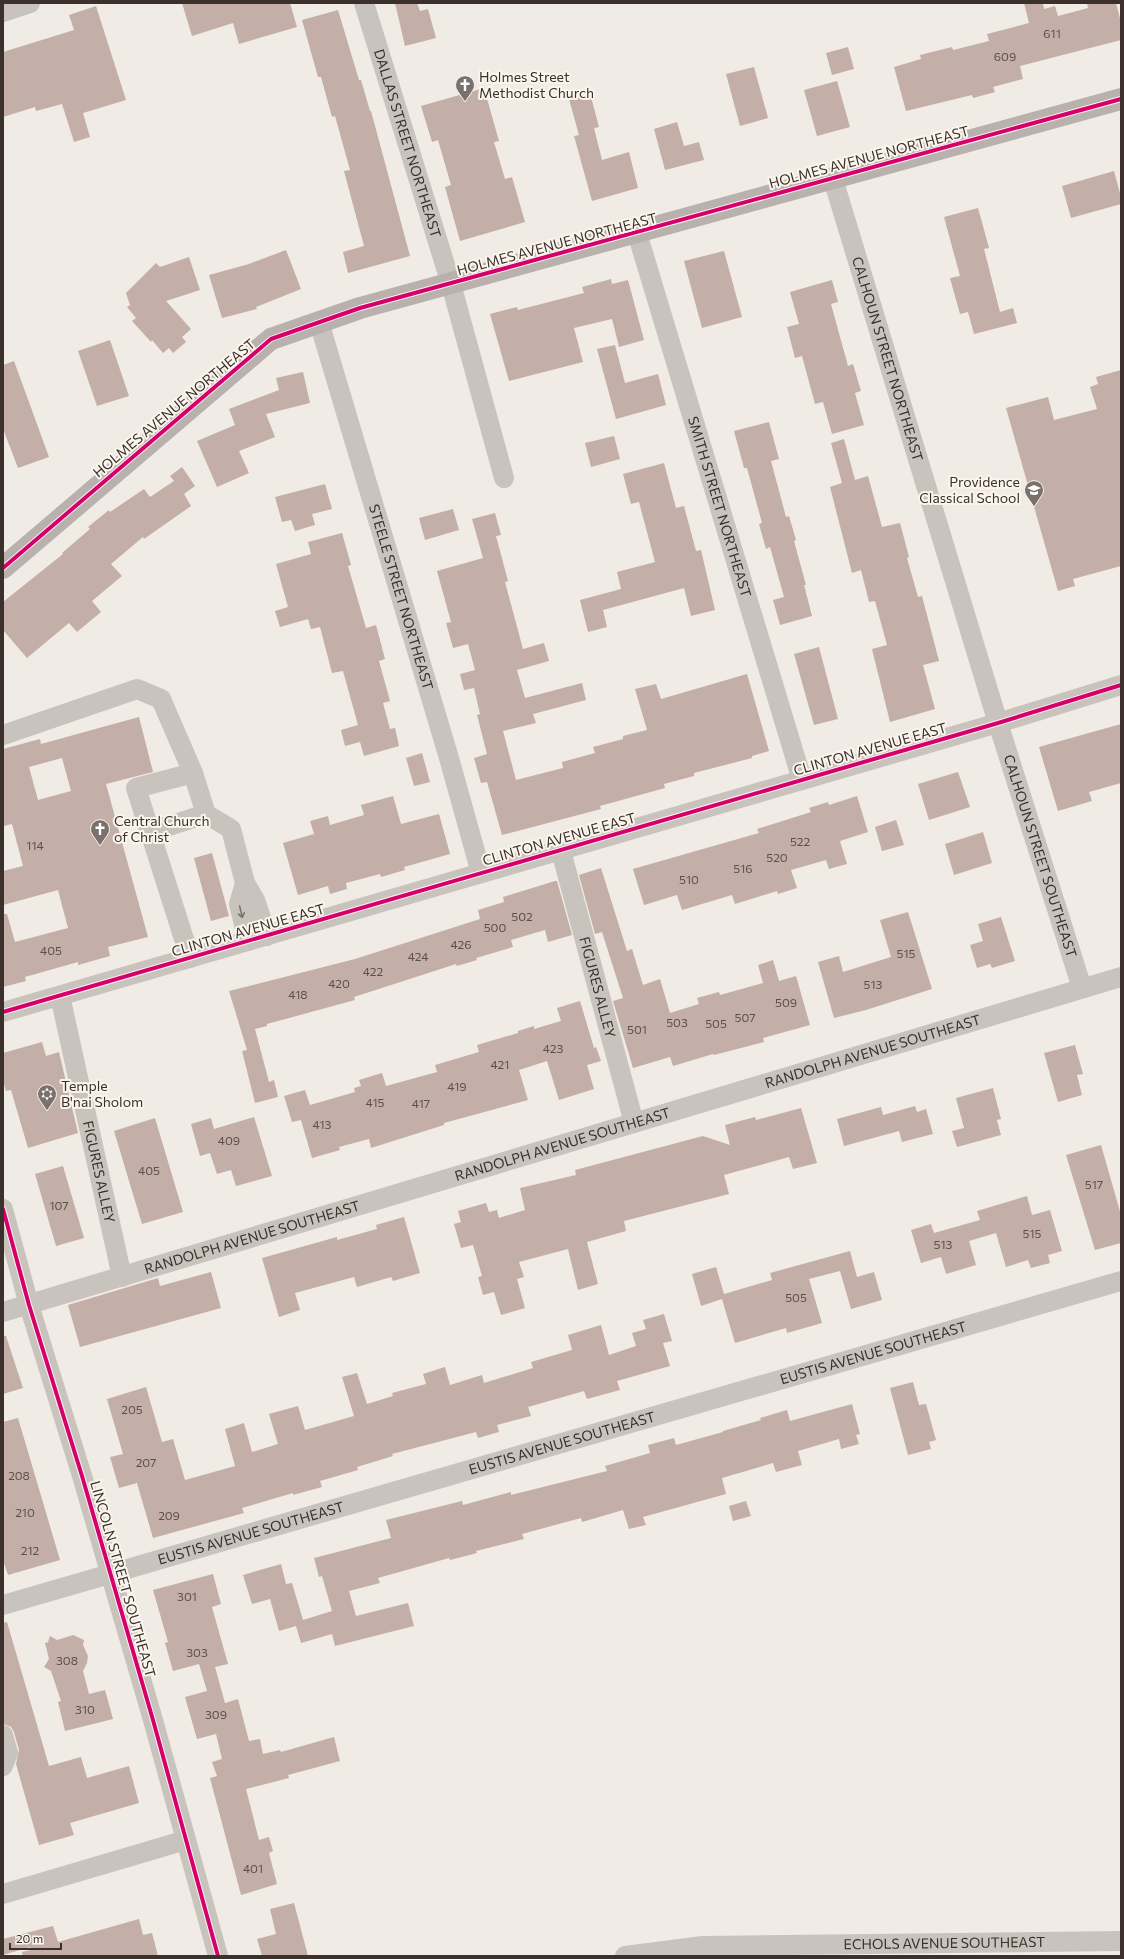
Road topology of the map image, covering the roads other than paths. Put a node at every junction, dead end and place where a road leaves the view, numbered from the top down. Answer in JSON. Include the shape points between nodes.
{"nodes":[{"id":1,"x":30,"y":3,"type":"edge"},
{"id":2,"x":364,"y":3,"type":"edge"},
{"id":3,"x":3,"y":12,"type":"edge"},
{"id":4,"x":1121,"y":99,"type":"edge"},
{"id":5,"x":833,"y":179,"type":"junction"},
{"id":6,"x":637,"y":233,"type":"junction"},
{"id":7,"x":451,"y":284,"type":"junction"},
{"id":8,"x":319,"y":322,"type":"junction"},
{"id":9,"x":504,"y":478,"type":"dead end"},
{"id":10,"x":3,"y":568,"type":"edge"},
{"id":11,"x":1121,"y":685,"type":"edge"},
{"id":12,"x":998,"y":724,"type":"junction"},
{"id":13,"x":3,"y":735,"type":"edge"},
{"id":14,"x":193,"y":773,"type":"junction"},
{"id":15,"x":802,"y":780,"type":"junction"},
{"id":16,"x":206,"y":814,"type":"junction"},
{"id":17,"x":150,"y":832,"type":"junction"},
{"id":18,"x":560,"y":850,"type":"junction"},
{"id":19,"x":482,"y":873,"type":"junction"},
{"id":20,"x":245,"y":883,"type":"junction"},
{"id":21,"x":267,"y":936,"type":"junction"},
{"id":22,"x":248,"y":941,"type":"junction"},
{"id":23,"x":190,"y":958,"type":"junction"},
{"id":24,"x":1121,"y":977,"type":"edge"},
{"id":25,"x":1082,"y":988,"type":"junction"},
{"id":26,"x":60,"y":996,"type":"junction"},
{"id":27,"x":3,"y":1012,"type":"edge"},
{"id":28,"x":634,"y":1123,"type":"junction"},
{"id":29,"x":3,"y":1209,"type":"edge"},
{"id":30,"x":122,"y":1277,"type":"junction"},
{"id":31,"x":1121,"y":1281,"type":"edge"},
{"id":32,"x":29,"y":1305,"type":"junction"},
{"id":33,"x":3,"y":1312,"type":"edge"},
{"id":34,"x":110,"y":1574,"type":"junction"},
{"id":35,"x":3,"y":1604,"type":"edge"},
{"id":36,"x":3,"y":1735,"type":"edge"},
{"id":37,"x":3,"y":1766,"type":"edge"},
{"id":38,"x":186,"y":1840,"type":"junction"},
{"id":39,"x":3,"y":1894,"type":"edge"},
{"id":40,"x":1121,"y":1941,"type":"edge"},
{"id":41,"x":218,"y":1956,"type":"edge"},
{"id":42,"x":625,"y":1956,"type":"edge"}],
"edges":[{"from":1,"to":3,"type":"street"},
{"from":2,"to":7,"type":"street","name":"DALLAS STREET NORTHEAST"},
{"from":4,"to":5,"type":"main road","name":"HOLMES AVENUE NORTHEAST"},
{"from":5,"to":6,"type":"main road","name":"HOLMES AVENUE NORTHEAST"},
{"from":5,"to":12,"type":"street","name":"CALHOUN STREET NORTHEAST"},
{"from":6,"to":7,"type":"main road","name":"HOLMES AVENUE NORTHEAST"},
{"from":6,"to":15,"type":"street","name":"SMITH STREET NORTHEAST"},
{"from":7,"to":8,"type":"main road","name":"HOLMES AVENUE NORTHEAST","via":[[360,308]]},
{"from":7,"to":9,"type":"street","name":"DALLAS STREET NORTHEAST"},
{"from":8,"to":10,"type":"main road","name":"HOLMES AVENUE NORTHEAST","via":[[271,339]]},
{"from":8,"to":19,"type":"street","name":"STEELE STREET NORTHEAST"},
{"from":11,"to":12,"type":"street","name":"CLINTON AVENUE EAST"},
{"from":12,"to":15,"type":"street","name":"CLINTON AVENUE EAST"},
{"from":12,"to":25,"type":"street","name":"CALHOUN STREET SOUTHEAST"},
{"from":13,"to":14,"type":"street","via":[[137,689],[161,698]]},
{"from":14,"to":16,"type":"street"},
{"from":14,"to":17,"type":"street","via":[[136,788]]},
{"from":15,"to":18,"type":"street","name":"CLINTON AVENUE EAST"},
{"from":16,"to":17,"type":"street"},
{"from":16,"to":20,"type":"street","via":[[231,829]]},
{"from":17,"to":23,"type":"street"},
{"from":18,"to":19,"type":"street","name":"CLINTON AVENUE EAST"},
{"from":18,"to":28,"type":"street","name":"FIGURES ALLEY"},
{"from":19,"to":21,"type":"street","name":"CLINTON AVENUE EAST"},
{"from":20,"to":21,"type":"street","via":[[255,900]]},
{"from":20,"to":22,"type":"street","one_way":true,"via":[[239,904]]},
{"from":21,"to":22,"type":"street","name":"CLINTON AVENUE EAST"},
{"from":22,"to":23,"type":"street","name":"CLINTON AVENUE EAST"},
{"from":23,"to":26,"type":"street","name":"CLINTON AVENUE EAST"},
{"from":24,"to":25,"type":"street","name":"RANDOLPH AVENUE SOUTHEAST"},
{"from":25,"to":28,"type":"street","name":"RANDOLPH AVENUE SOUTHEAST"},
{"from":26,"to":27,"type":"street","name":"CLINTON AVENUE EAST"},
{"from":26,"to":30,"type":"street","name":"FIGURES ALLEY"},
{"from":28,"to":30,"type":"street","name":"RANDOLPH AVENUE SOUTHEAST"},
{"from":29,"to":32,"type":"street","name":"LINCOLN STREET SOUTHEAST"},
{"from":30,"to":32,"type":"street","name":"RANDOLPH AVENUE SOUTHEAST"},
{"from":31,"to":34,"type":"street","name":"EUSTIS AVENUE SOUTHEAST"},
{"from":32,"to":33,"type":"street","name":"RANDOLPH AVENUE SOUTHEAST"},
{"from":32,"to":34,"type":"street","name":"LINCOLN STREET SOUTHEAST"},
{"from":34,"to":35,"type":"street","name":"EUSTIS AVENUE SOUTHEAST"},
{"from":34,"to":38,"type":"street","name":"LINCOLN STREET SOUTHEAST"},
{"from":36,"to":37,"type":"street","via":[[8,1753]]},
{"from":38,"to":39,"type":"street"},
{"from":38,"to":41,"type":"street","name":"LINCOLN STREET SOUTHEAST"},
{"from":40,"to":42,"type":"street","name":"ECHOLS AVENUE SOUTHEAST","via":[[703,1946]]}]}
